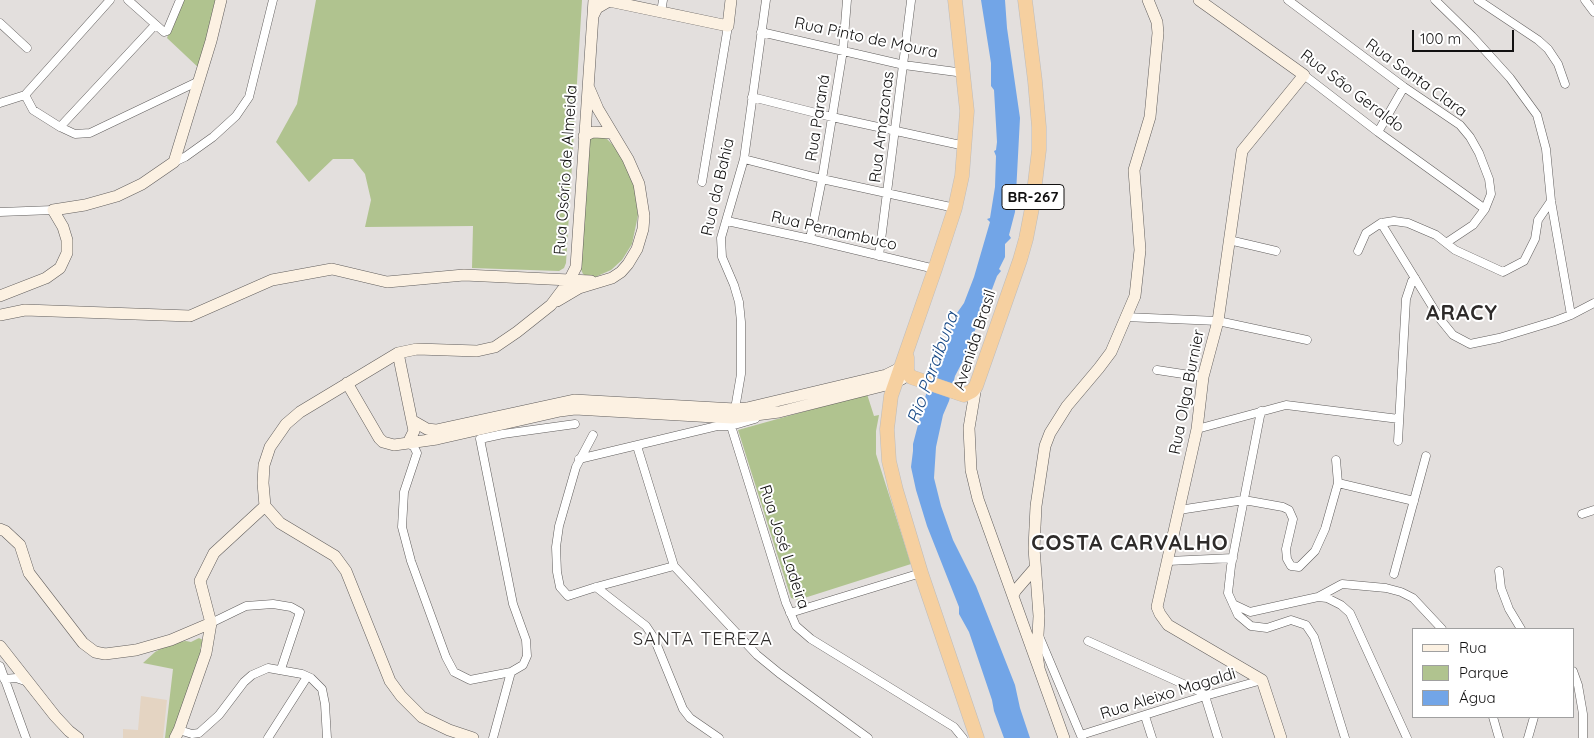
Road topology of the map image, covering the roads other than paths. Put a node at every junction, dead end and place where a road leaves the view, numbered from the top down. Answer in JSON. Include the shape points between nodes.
{"nodes":[{"id":1,"x":110,"y":0,"type":"edge"},
{"id":2,"x":128,"y":0,"type":"edge"},
{"id":3,"x":180,"y":0,"type":"edge"},
{"id":4,"x":221,"y":0,"type":"edge"},
{"id":5,"x":273,"y":0,"type":"edge"},
{"id":6,"x":594,"y":0,"type":"edge"},
{"id":7,"x":608,"y":0,"type":"edge"},
{"id":8,"x":731,"y":0,"type":"edge"},
{"id":9,"x":766,"y":0,"type":"edge"},
{"id":10,"x":847,"y":0,"type":"edge"},
{"id":11,"x":956,"y":0,"type":"edge"},
{"id":12,"x":1025,"y":0,"type":"edge"},
{"id":13,"x":1199,"y":0,"type":"edge"},
{"id":14,"x":1288,"y":0,"type":"edge"},
{"id":15,"x":1435,"y":0,"type":"edge"},
{"id":16,"x":1478,"y":0,"type":"edge"},
{"id":17,"x":1585,"y":0,"type":"edge"},
{"id":18,"x":911,"y":1,"type":"edge"},
{"id":19,"x":1152,"y":1,"type":"edge"},
{"id":20,"x":662,"y":6,"type":"edge"},
{"id":21,"x":1594,"y":12,"type":"edge"},
{"id":22,"x":592,"y":17,"type":"junction"},
{"id":23,"x":0,"y":23,"type":"edge"},
{"id":24,"x":155,"y":25,"type":"junction"},
{"id":25,"x":728,"y":26,"type":"junction"},
{"id":26,"x":761,"y":32,"type":"junction"},
{"id":27,"x":28,"y":48,"type":"dead end"},
{"id":28,"x":842,"y":50,"type":"junction"},
{"id":29,"x":904,"y":65,"type":"junction"},
{"id":30,"x":964,"y":73,"type":"junction"},
{"id":31,"x":1304,"y":75,"type":"junction"},
{"id":32,"x":199,"y":81,"type":"junction"},
{"id":33,"x":588,"y":84,"type":"junction"},
{"id":34,"x":1565,"y":84,"type":"dead end"},
{"id":35,"x":1404,"y":87,"type":"junction"},
{"id":36,"x":25,"y":95,"type":"junction"},
{"id":37,"x":752,"y":97,"type":"junction"},
{"id":38,"x":0,"y":103,"type":"edge"},
{"id":39,"x":832,"y":117,"type":"junction"},
{"id":40,"x":60,"y":127,"type":"junction"},
{"id":41,"x":896,"y":130,"type":"junction"},
{"id":42,"x":612,"y":132,"type":"junction"},
{"id":43,"x":1378,"y":132,"type":"junction"},
{"id":44,"x":584,"y":136,"type":"junction"},
{"id":45,"x":965,"y":146,"type":"junction"},
{"id":46,"x":744,"y":159,"type":"junction"},
{"id":47,"x":174,"y":162,"type":"junction"},
{"id":48,"x":822,"y":179,"type":"junction"},
{"id":49,"x":702,"y":182,"type":"dead end"},
{"id":50,"x":887,"y":194,"type":"junction"},
{"id":51,"x":1551,"y":201,"type":"junction"},
{"id":52,"x":955,"y":208,"type":"junction"},
{"id":53,"x":1485,"y":209,"type":"junction"},
{"id":54,"x":53,"y":210,"type":"junction"},
{"id":55,"x":0,"y":212,"type":"edge"},
{"id":56,"x":727,"y":221,"type":"junction"},
{"id":57,"x":1381,"y":223,"type":"junction"},
{"id":58,"x":810,"y":239,"type":"junction"},
{"id":59,"x":1229,"y":240,"type":"junction"},
{"id":60,"x":1446,"y":243,"type":"junction"},
{"id":61,"x":1276,"y":251,"type":"dead end"},
{"id":62,"x":1358,"y":251,"type":"dead end"},
{"id":63,"x":879,"y":256,"type":"junction"},
{"id":64,"x":577,"y":264,"type":"junction"},
{"id":65,"x":936,"y":269,"type":"junction"},
{"id":66,"x":1415,"y":278,"type":"junction"},
{"id":67,"x":555,"y":280,"type":"junction"},
{"id":68,"x":569,"y":281,"type":"junction"},
{"id":69,"x":595,"y":282,"type":"junction"},
{"id":70,"x":0,"y":296,"type":"edge"},
{"id":71,"x":1594,"y":303,"type":"edge"},
{"id":72,"x":551,"y":305,"type":"junction"},
{"id":73,"x":0,"y":315,"type":"edge"},
{"id":74,"x":1571,"y":315,"type":"junction"},
{"id":75,"x":1125,"y":317,"type":"junction"},
{"id":76,"x":1218,"y":321,"type":"junction"},
{"id":77,"x":1308,"y":340,"type":"dead end"},
{"id":78,"x":398,"y":353,"type":"junction"},
{"id":79,"x":1157,"y":370,"type":"dead end"},
{"id":80,"x":910,"y":375,"type":"junction"},
{"id":81,"x":1203,"y":378,"type":"junction"},
{"id":82,"x":896,"y":381,"type":"junction"},
{"id":83,"x":347,"y":383,"type":"junction"},
{"id":84,"x":976,"y":386,"type":"junction"},
{"id":85,"x":841,"y":390,"type":"junction"},
{"id":86,"x":962,"y":394,"type":"junction"},
{"id":87,"x":891,"y":396,"type":"junction"},
{"id":88,"x":971,"y":409,"type":"junction"},
{"id":89,"x":1261,"y":411,"type":"junction"},
{"id":90,"x":733,"y":418,"type":"junction"},
{"id":91,"x":1399,"y":419,"type":"junction"},
{"id":92,"x":412,"y":421,"type":"junction"},
{"id":93,"x":575,"y":424,"type":"dead end"},
{"id":94,"x":1196,"y":429,"type":"junction"},
{"id":95,"x":436,"y":435,"type":"junction"},
{"id":96,"x":593,"y":435,"type":"dead end"},
{"id":97,"x":1398,"y":441,"type":"dead end"},
{"id":98,"x":408,"y":443,"type":"junction"},
{"id":99,"x":637,"y":446,"type":"junction"},
{"id":100,"x":1426,"y":456,"type":"dead end"},
{"id":101,"x":579,"y":459,"type":"junction"},
{"id":102,"x":1336,"y":460,"type":"dead end"},
{"id":103,"x":1338,"y":482,"type":"junction"},
{"id":104,"x":1244,"y":500,"type":"junction"},
{"id":105,"x":1414,"y":502,"type":"junction"},
{"id":106,"x":265,"y":506,"type":"junction"},
{"id":107,"x":1179,"y":510,"type":"junction"},
{"id":108,"x":1594,"y":510,"type":"edge"},
{"id":109,"x":1582,"y":514,"type":"dead end"},
{"id":110,"x":0,"y":529,"type":"edge"},
{"id":111,"x":1233,"y":558,"type":"junction"},
{"id":112,"x":1168,"y":561,"type":"junction"},
{"id":113,"x":674,"y":566,"type":"junction"},
{"id":114,"x":1035,"y":568,"type":"junction"},
{"id":115,"x":1499,"y":570,"type":"dead end"},
{"id":116,"x":921,"y":573,"type":"junction"},
{"id":117,"x":1394,"y":574,"type":"dead end"},
{"id":118,"x":1007,"y":578,"type":"junction"},
{"id":119,"x":1024,"y":581,"type":"junction"},
{"id":120,"x":596,"y":587,"type":"junction"},
{"id":121,"x":1013,"y":596,"type":"junction"},
{"id":122,"x":1318,"y":597,"type":"junction"},
{"id":123,"x":1233,"y":604,"type":"junction"},
{"id":124,"x":790,"y":613,"type":"junction"},
{"id":125,"x":211,"y":623,"type":"junction"},
{"id":126,"x":1441,"y":628,"type":"edge"},
{"id":127,"x":1520,"y":628,"type":"edge"},
{"id":128,"x":194,"y":632,"type":"junction"},
{"id":129,"x":1039,"y":635,"type":"junction"},
{"id":130,"x":1088,"y":641,"type":"dead end"},
{"id":131,"x":208,"y":642,"type":"junction"},
{"id":132,"x":0,"y":646,"type":"edge"},
{"id":133,"x":0,"y":666,"type":"edge"},
{"id":134,"x":1039,"y":668,"type":"junction"},
{"id":135,"x":281,"y":669,"type":"junction"},
{"id":136,"x":511,"y":672,"type":"junction"},
{"id":137,"x":1574,"y":674,"type":"edge"},
{"id":138,"x":309,"y":678,"type":"junction"},
{"id":139,"x":4,"y":679,"type":"junction"},
{"id":140,"x":1262,"y":680,"type":"junction"},
{"id":141,"x":28,"y":682,"type":"junction"},
{"id":142,"x":1205,"y":696,"type":"junction"},
{"id":143,"x":1145,"y":716,"type":"junction"},
{"id":144,"x":1493,"y":718,"type":"edge"},
{"id":145,"x":1534,"y":718,"type":"edge"},
{"id":146,"x":177,"y":734,"type":"edge"},
{"id":147,"x":1082,"y":736,"type":"edge"},
{"id":148,"x":26,"y":738,"type":"edge"},
{"id":149,"x":78,"y":738,"type":"edge"},
{"id":150,"x":268,"y":738,"type":"edge"},
{"id":151,"x":327,"y":738,"type":"edge"},
{"id":152,"x":473,"y":738,"type":"edge"},
{"id":153,"x":494,"y":738,"type":"edge"},
{"id":154,"x":718,"y":738,"type":"edge"},
{"id":155,"x":868,"y":738,"type":"edge"},
{"id":156,"x":963,"y":738,"type":"edge"},
{"id":157,"x":978,"y":738,"type":"edge"},
{"id":158,"x":1064,"y":738,"type":"edge"},
{"id":159,"x":1152,"y":738,"type":"edge"},
{"id":160,"x":1218,"y":738,"type":"edge"},
{"id":161,"x":1281,"y":738,"type":"edge"},
{"id":162,"x":1345,"y":738,"type":"edge"},
{"id":163,"x":1407,"y":738,"type":"edge"},
{"id":164,"x":1499,"y":738,"type":"edge"},
{"id":165,"x":1528,"y":738,"type":"edge"},
{"id":166,"x":1583,"y":738,"type":"edge"}],
"edges":[{"from":1,"to":36,"type":"street"},
{"from":2,"to":24,"type":"street"},
{"from":3,"to":24,"type":"street","via":[[167,31]]},
{"from":4,"to":32,"type":"street"},
{"from":5,"to":47,"type":"street","via":[[249,97],[236,116],[213,137]]},
{"from":6,"to":22,"type":"street","name":"Rua Osório de Almeida"},
{"from":7,"to":20,"type":"street"},
{"from":7,"to":22,"type":"street","via":[[597,8]]},
{"from":8,"to":25,"type":"street","name":"Rua da Bahia"},
{"from":9,"to":26,"type":"street","name":"Rua da Bahia"},
{"from":10,"to":28,"type":"street","name":"Rua Paraná"},
{"from":11,"to":30,"type":"highway"},
{"from":12,"to":84,"type":"highway","name":"Avenida Brasil","number":"BR-267","via":[[1039,127],[1038,159],[1026,239]]},
{"from":13,"to":31,"type":"street","name":"Rua São Geraldo"},
{"from":14,"to":35,"type":"street","name":"Rua Santa Clara"},
{"from":15,"to":51,"type":"street","via":[[1510,78],[1537,115],[1546,149]]},
{"from":16,"to":34,"type":"street","via":[[1548,49]]},
{"from":17,"to":21,"type":"street"},
{"from":18,"to":29,"type":"street","name":"Rua Amazonas"},
{"from":19,"to":75,"type":"street","via":[[1157,22],[1157,53],[1150,117],[1134,170],[1140,250],[1135,296]]},
{"from":20,"to":25,"type":"street"},
{"from":22,"to":33,"type":"street","name":"Rua Osório de Almeida"},
{"from":23,"to":27,"type":"street"},
{"from":24,"to":40,"type":"street"},
{"from":25,"to":49,"type":"street","name":"Rua da Bahia"},
{"from":26,"to":28,"type":"street","name":"Rua Pinto de Moura"},
{"from":26,"to":37,"type":"street","name":"Rua da Bahia"},
{"from":28,"to":29,"type":"street","name":"Rua Pinto de Moura"},
{"from":28,"to":39,"type":"street","name":"Rua Paraná"},
{"from":29,"to":30,"type":"street","name":"Rua Pinto de Moura"},
{"from":29,"to":41,"type":"street","name":"Rua Amazonas"},
{"from":30,"to":45,"type":"highway"},
{"from":31,"to":43,"type":"street","name":"Rua São Geraldo"},
{"from":31,"to":59,"type":"street","name":"Rua Olga Burnier","via":[[1242,151]]},
{"from":32,"to":40,"type":"street","via":[[90,133],[75,134]]},
{"from":32,"to":47,"type":"street"},
{"from":33,"to":42,"type":"street"},
{"from":33,"to":44,"type":"street","name":"Rua Osório de Almeida"},
{"from":35,"to":43,"type":"street"},
{"from":35,"to":53,"type":"street","name":"Rua Santa Clara","via":[[1460,125],[1470,137],[1490,179],[1491,194]]},
{"from":36,"to":38,"type":"street"},
{"from":36,"to":40,"type":"street","via":[[33,110]]},
{"from":37,"to":39,"type":"street"},
{"from":37,"to":46,"type":"street","name":"Rua da Bahia"},
{"from":39,"to":41,"type":"street"},
{"from":39,"to":48,"type":"street","name":"Rua Paraná"},
{"from":41,"to":45,"type":"street"},
{"from":41,"to":50,"type":"street","name":"Rua Amazonas"},
{"from":42,"to":44,"type":"street","via":[[593,132]]},
{"from":42,"to":69,"type":"street","via":[[639,184],[643,222],[638,249],[628,264],[612,278]]},
{"from":43,"to":53,"type":"street","name":"Rua São Geraldo"},
{"from":44,"to":64,"type":"street","name":"Rua Osório de Almeida"},
{"from":45,"to":52,"type":"highway"},
{"from":46,"to":48,"type":"street"},
{"from":46,"to":56,"type":"street","name":"Rua da Bahia"},
{"from":47,"to":54,"type":"street","via":[[142,184],[117,196]]},
{"from":48,"to":50,"type":"street"},
{"from":48,"to":58,"type":"street","name":"Rua Paraná"},
{"from":50,"to":52,"type":"street"},
{"from":50,"to":63,"type":"street","name":"Rua Amazonas"},
{"from":51,"to":60,"type":"street","via":[[1538,220],[1535,239],[1524,261],[1503,272]]},
{"from":51,"to":74,"type":"street"},
{"from":52,"to":65,"type":"highway"},
{"from":53,"to":60,"type":"street","name":"Rua Santa Clara","via":[[1473,225]]},
{"from":54,"to":55,"type":"street"},
{"from":54,"to":70,"type":"street","via":[[67,240],[60,268],[46,278]]},
{"from":56,"to":58,"type":"street","name":"Rua Pernambuco"},
{"from":56,"to":90,"type":"street","name":"Rua da Bahia","via":[[721,238],[722,257],[739,302],[741,322],[741,374]]},
{"from":57,"to":60,"type":"street","via":[[1408,222]]},
{"from":57,"to":62,"type":"street","via":[[1366,233]]},
{"from":57,"to":66,"type":"street"},
{"from":58,"to":63,"type":"street","name":"Rua Pernambuco"},
{"from":59,"to":61,"type":"street"},
{"from":59,"to":76,"type":"street","name":"Rua Olga Burnier"},
{"from":63,"to":65,"type":"street","name":"Rua Pernambuco"},
{"from":64,"to":67,"type":"street","via":[[563,278]]},
{"from":64,"to":68,"type":"street","name":"Rua Osório de Almeida"},
{"from":64,"to":69,"type":"street","via":[[582,277]]},
{"from":65,"to":80,"type":"highway","via":[[907,352],[907,372]]},
{"from":66,"to":74,"type":"street","via":[[1453,335],[1470,344]]},
{"from":66,"to":91,"type":"street","via":[[1406,299]]},
{"from":67,"to":68,"type":"street"},
{"from":67,"to":73,"type":"street","via":[[464,275],[387,282],[332,269],[272,280],[190,316],[25,310]]},
{"from":68,"to":69,"type":"street"},
{"from":68,"to":72,"type":"street","name":"Rua Osório de Almeida"},
{"from":69,"to":72,"type":"street"},
{"from":71,"to":74,"type":"street"},
{"from":72,"to":78,"type":"street","name":"Rua Osório de Almeida","via":[[495,347],[477,351],[417,349]]},
{"from":75,"to":76,"type":"street"},
{"from":75,"to":114,"type":"street","via":[[1111,352],[1067,406],[1050,433],[1036,506]]},
{"from":76,"to":77,"type":"street"},
{"from":76,"to":81,"type":"street","name":"Rua Olga Burnier"},
{"from":78,"to":83,"type":"street","name":"Rua Osório de Almeida"},
{"from":78,"to":92,"type":"street"},
{"from":79,"to":81,"type":"street"},
{"from":80,"to":82,"type":"highway"},
{"from":80,"to":85,"type":"street","via":[[886,374]]},
{"from":80,"to":86,"type":"highway"},
{"from":80,"to":87,"type":"highway"},
{"from":81,"to":94,"type":"street","name":"Rua Olga Burnier"},
{"from":82,"to":85,"type":"street"},
{"from":82,"to":87,"type":"highway"},
{"from":83,"to":98,"type":"street","via":[[383,442],[394,445]]},
{"from":83,"to":106,"type":"street","name":"Rua Osório de Almeida","via":[[300,412],[274,440],[264,466]]},
{"from":84,"to":86,"type":"highway"},
{"from":84,"to":88,"type":"street","name":"Avenida Brasil"},
{"from":85,"to":90,"type":"street","via":[[774,402]]},
{"from":85,"to":90,"type":"street","via":[[779,412]]},
{"from":86,"to":88,"type":"street","via":[[969,400]]},
{"from":87,"to":116,"type":"highway","via":[[887,429],[889,461]]},
{"from":88,"to":118,"type":"street","name":"Avenida Brasil","via":[[971,462],[976,490]]},
{"from":89,"to":91,"type":"street","via":[[1286,405]]},
{"from":89,"to":94,"type":"street"},
{"from":89,"to":104,"type":"street"},
{"from":90,"to":95,"type":"street","via":[[574,400]]},
{"from":90,"to":99,"type":"street","via":[[717,426]]},
{"from":90,"to":124,"type":"street","name":"Rua José Ladeira"},
{"from":91,"to":97,"type":"street"},
{"from":92,"to":95,"type":"street"},
{"from":92,"to":98,"type":"street","via":[[414,431]]},
{"from":93,"to":136,"type":"street","via":[[480,439],[513,604],[526,640],[527,656],[523,665]]},
{"from":94,"to":107,"type":"street","name":"Rua Olga Burnier"},
{"from":95,"to":98,"type":"street"},
{"from":96,"to":101,"type":"street"},
{"from":98,"to":136,"type":"street","via":[[417,453],[404,492],[402,527],[446,657],[454,672],[470,680]]},
{"from":99,"to":101,"type":"street"},
{"from":99,"to":113,"type":"street"},
{"from":100,"to":105,"type":"street"},
{"from":101,"to":120,"type":"street","via":[[556,547],[556,572],[560,587],[568,596]]},
{"from":102,"to":103,"type":"street"},
{"from":103,"to":104,"type":"street","via":[[1325,529],[1315,551],[1299,567],[1292,566],[1287,559],[1293,519],[1289,510]]},
{"from":103,"to":105,"type":"street"},
{"from":104,"to":107,"type":"street"},
{"from":104,"to":111,"type":"street"},
{"from":105,"to":117,"type":"street"},
{"from":106,"to":125,"type":"street","via":[[214,553],[205,567],[200,581]]},
{"from":106,"to":152,"type":"street","via":[[280,523],[335,556],[346,571],[390,681],[401,696],[422,718]]},
{"from":107,"to":112,"type":"street","name":"Rua Olga Burnier"},
{"from":108,"to":109,"type":"street"},
{"from":110,"to":128,"type":"street","via":[[20,545],[29,573],[83,643],[95,652],[136,650]]},
{"from":111,"to":112,"type":"street"},
{"from":111,"to":123,"type":"street","via":[[1228,593]]},
{"from":112,"to":140,"type":"street","name":"Rua Olga Burnier","via":[[1157,607],[1168,625]]},
{"from":113,"to":120,"type":"street"},
{"from":113,"to":155,"type":"street","via":[[757,655]]},
{"from":114,"to":119,"type":"street"},
{"from":114,"to":129,"type":"street"},
{"from":115,"to":127,"type":"street","via":[[1501,588]]},
{"from":116,"to":124,"type":"street"},
{"from":116,"to":157,"type":"highway"},
{"from":118,"to":119,"type":"street"},
{"from":118,"to":121,"type":"street","name":"Avenida Brasil"},
{"from":119,"to":121,"type":"street"},
{"from":120,"to":154,"type":"street","via":[[646,626],[683,709]]},
{"from":121,"to":134,"type":"street","name":"Avenida Brasil"},
{"from":122,"to":123,"type":"street","via":[[1250,612]]},
{"from":122,"to":126,"type":"street","via":[[1342,584],[1386,588],[1413,598]]},
{"from":122,"to":163,"type":"street","via":[[1328,598],[1350,613]]},
{"from":123,"to":162,"type":"street","via":[[1238,615],[1251,626],[1267,628],[1291,620],[1306,625],[1314,637]]},
{"from":124,"to":156,"type":"street","name":"Rua José Ladeira","via":[[803,633],[954,727]]},
{"from":125,"to":128,"type":"street"},
{"from":125,"to":131,"type":"street"},
{"from":125,"to":135,"type":"street","via":[[246,606],[273,604],[300,612]]},
{"from":128,"to":131,"type":"street"},
{"from":129,"to":134,"type":"street"},
{"from":129,"to":147,"type":"street"},
{"from":130,"to":142,"type":"street"},
{"from":131,"to":146,"type":"street"},
{"from":132,"to":141,"type":"street"},
{"from":133,"to":139,"type":"street"},
{"from":134,"to":158,"type":"street","name":"Avenida Brasil"},
{"from":135,"to":138,"type":"street"},
{"from":135,"to":146,"type":"street","via":[[268,668],[252,675],[219,715],[199,732]]},
{"from":136,"to":153,"type":"street"},
{"from":137,"to":166,"type":"street","via":[[1583,714]]},
{"from":138,"to":150,"type":"street"},
{"from":138,"to":151,"type":"street","via":[[322,689]]},
{"from":139,"to":141,"type":"street"},
{"from":139,"to":148,"type":"street"},
{"from":140,"to":142,"type":"street","name":"Rua Aleixo Magaldi"},
{"from":140,"to":161,"type":"street"},
{"from":141,"to":149,"type":"street"},
{"from":142,"to":143,"type":"street","name":"Rua Aleixo Magaldi"},
{"from":142,"to":160,"type":"street"},
{"from":143,"to":147,"type":"street","name":"Rua Aleixo Magaldi"},
{"from":143,"to":159,"type":"street"},
{"from":144,"to":164,"type":"street"},
{"from":145,"to":165,"type":"street"}]}
